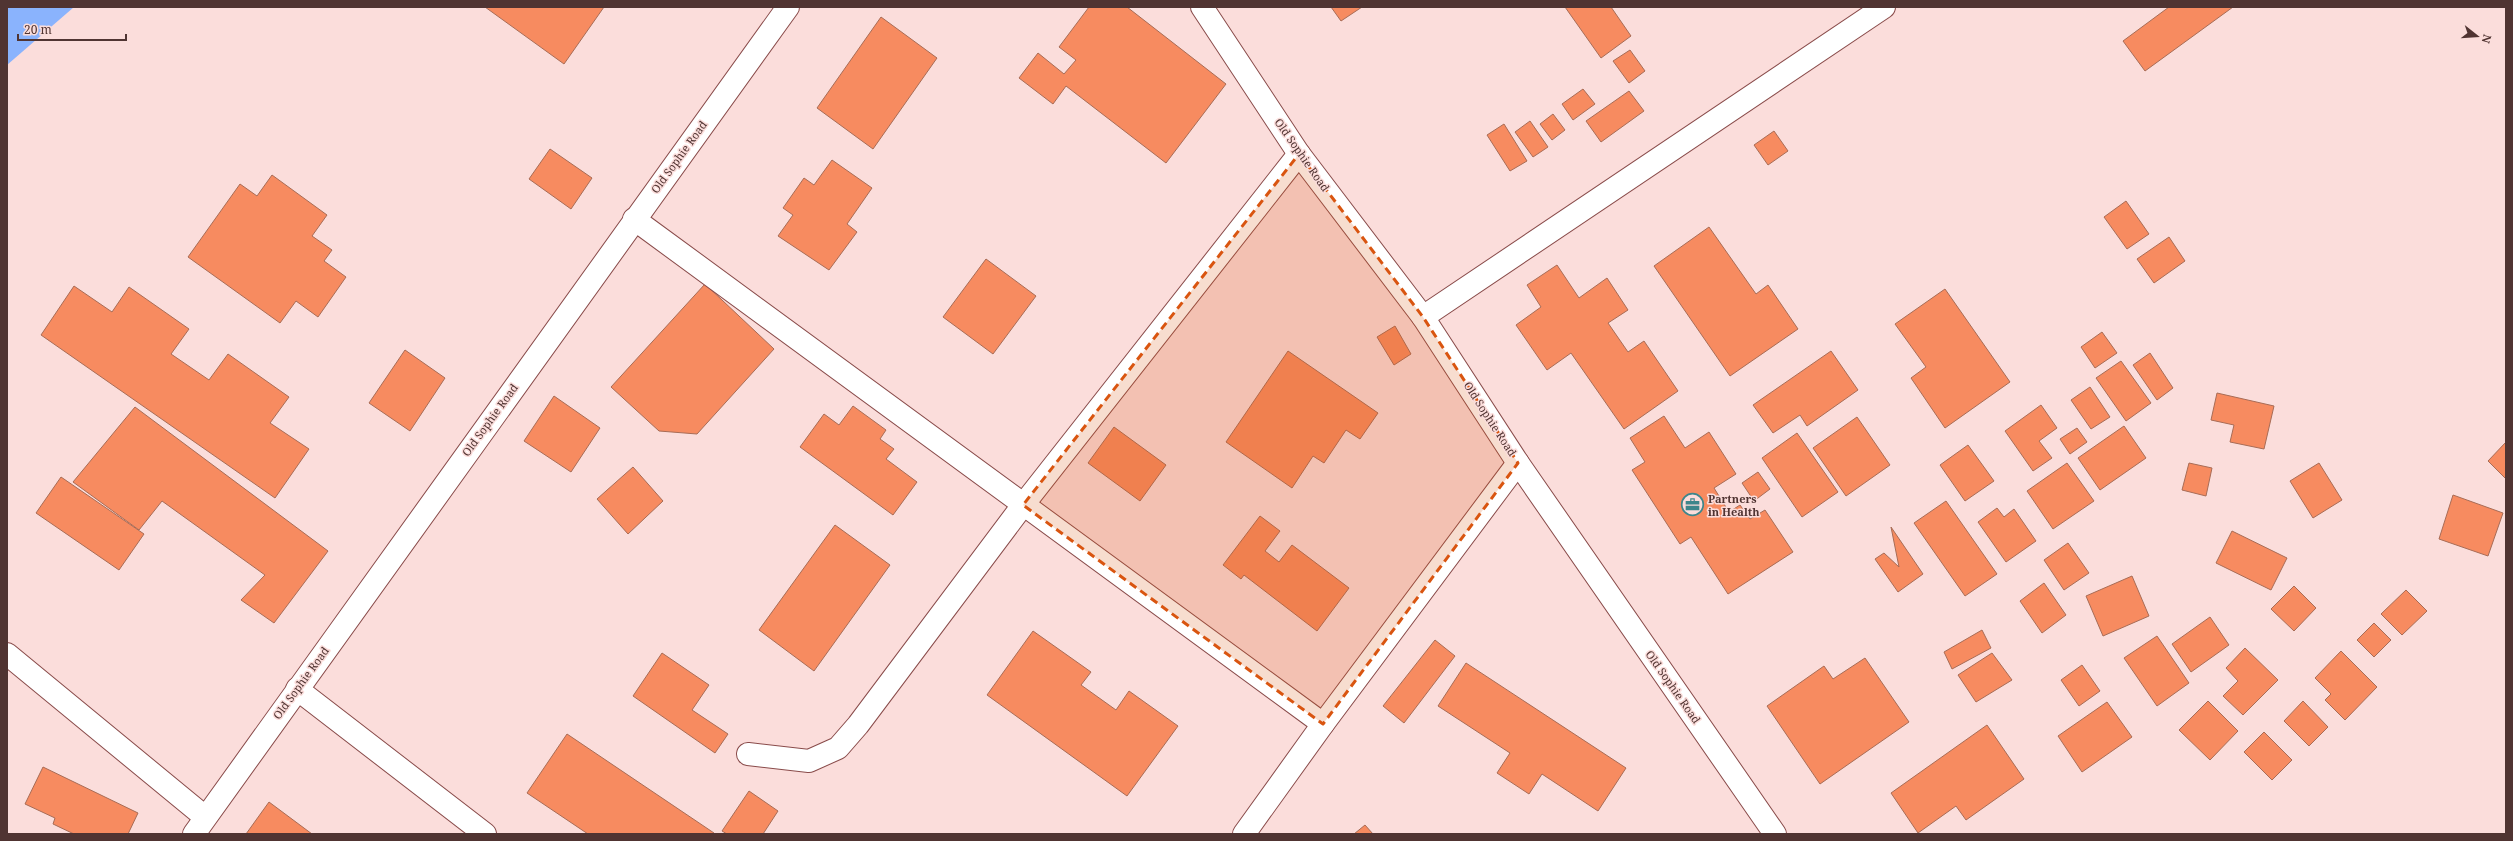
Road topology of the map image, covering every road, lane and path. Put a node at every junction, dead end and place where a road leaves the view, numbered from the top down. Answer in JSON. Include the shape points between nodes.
{"nodes":[{"id":1,"x":788,"y":7,"type":"edge"},
{"id":2,"x":1202,"y":7,"type":"edge"},
{"id":3,"x":1884,"y":7,"type":"edge"},
{"id":4,"x":1299,"y":154,"type":"junction"},
{"id":5,"x":634,"y":219,"type":"junction"},
{"id":6,"x":1423,"y":317,"type":"junction"},
{"id":7,"x":1518,"y":463,"type":"junction"},
{"id":8,"x":1023,"y":505,"type":"junction"},
{"id":9,"x":7,"y":654,"type":"edge"},
{"id":10,"x":296,"y":689,"type":"junction"},
{"id":11,"x":1323,"y":724,"type":"junction"},
{"id":12,"x":748,"y":754,"type":"dead end"},
{"id":13,"x":199,"y":826,"type":"edge"},
{"id":14,"x":485,"y":834,"type":"edge"},
{"id":15,"x":1244,"y":834,"type":"edge"},
{"id":16,"x":1775,"y":834,"type":"edge"}],
"edges":[{"from":1,"to":5,"type":"street","name":"Old Sophie Road"},
{"from":2,"to":4,"type":"street","name":"Old Sophie Road"},
{"from":3,"to":6,"type":"street"},
{"from":4,"to":6,"type":"street","name":"Old Sophie Road"},
{"from":4,"to":8,"type":"street"},
{"from":5,"to":8,"type":"street"},
{"from":5,"to":10,"type":"street","name":"Old Sophie Road"},
{"from":6,"to":7,"type":"street","name":"Old Sophie Road"},
{"from":7,"to":11,"type":"street"},
{"from":7,"to":16,"type":"street","name":"Old Sophie Road"},
{"from":8,"to":11,"type":"street"},
{"from":8,"to":12,"type":"street","via":[[858,726],[838,748],[809,761]]},
{"from":9,"to":13,"type":"street"},
{"from":10,"to":13,"type":"street","name":"Old Sophie Road"},
{"from":10,"to":14,"type":"street"},
{"from":11,"to":15,"type":"street"}]}
